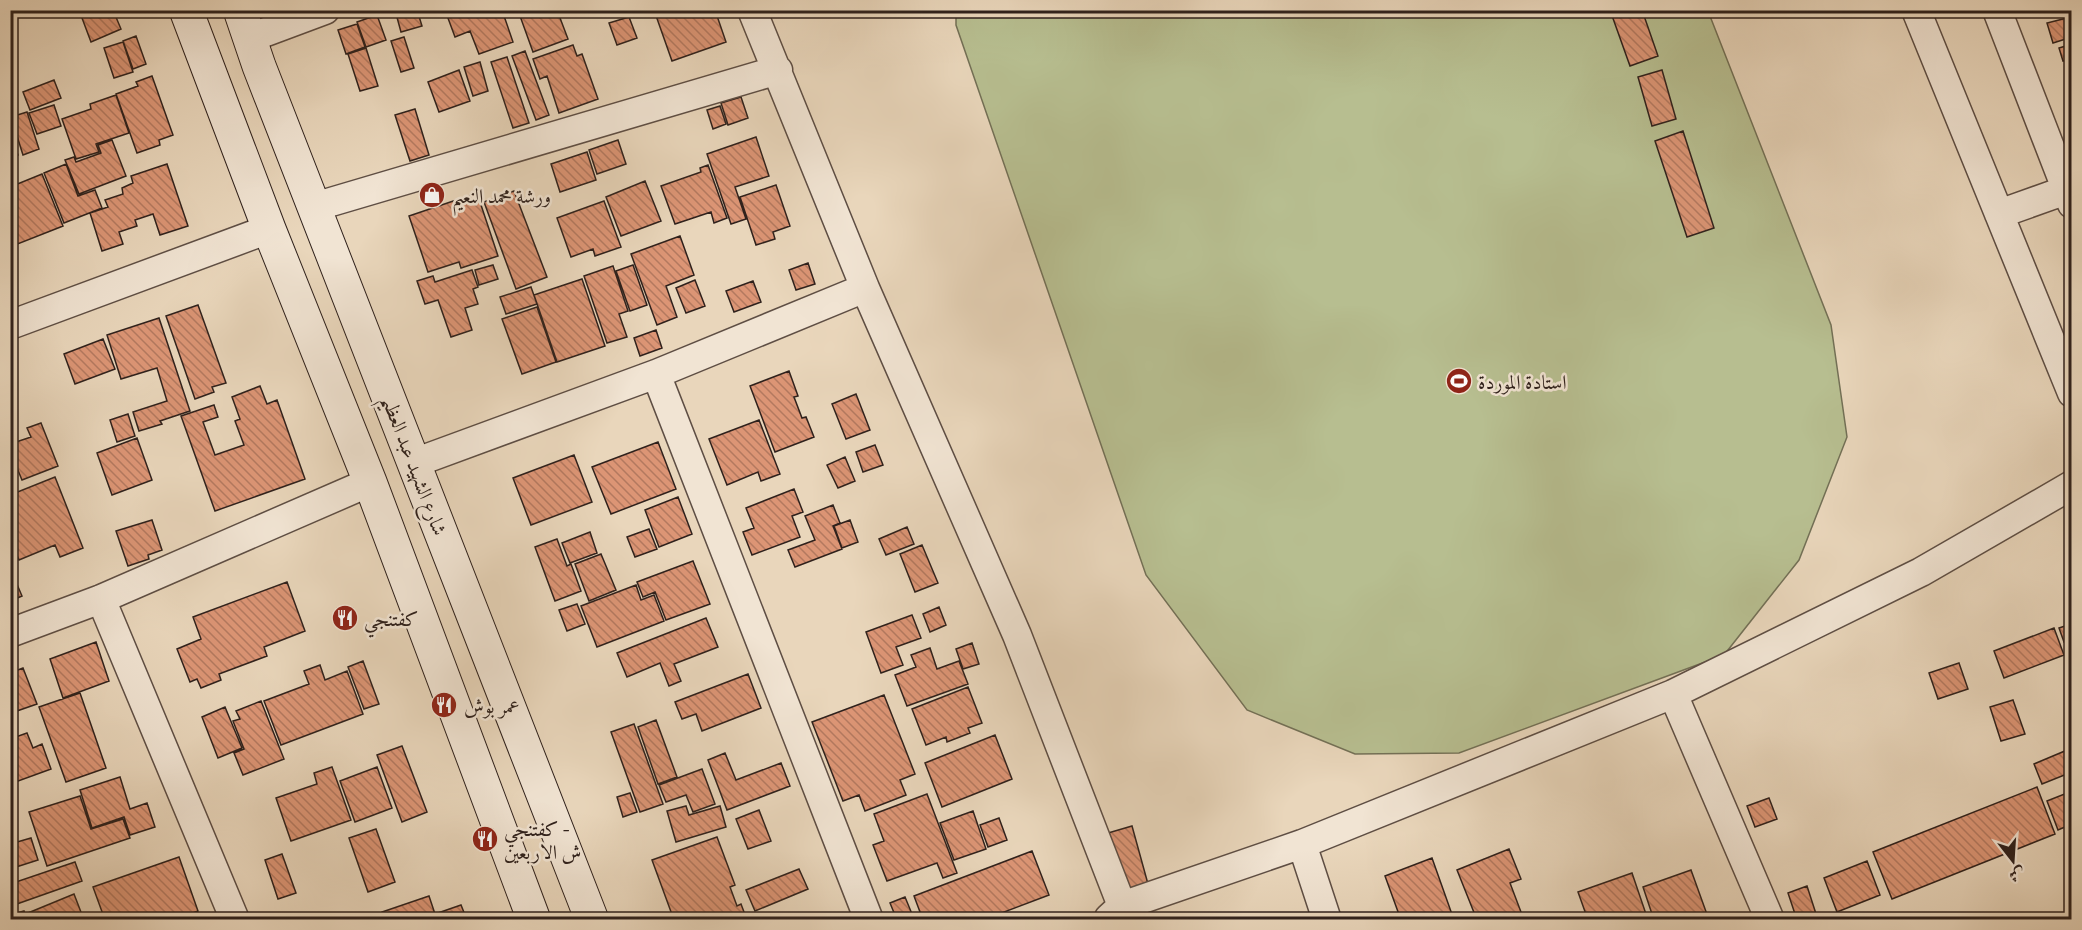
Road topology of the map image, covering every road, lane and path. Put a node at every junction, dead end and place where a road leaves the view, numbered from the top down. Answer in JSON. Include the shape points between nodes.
{"nodes":[{"id":1,"x":186,"y":10,"type":"edge"},
{"id":2,"x":325,"y":10,"type":"edge"},
{"id":3,"x":753,"y":10,"type":"edge"},
{"id":4,"x":1916,"y":10,"type":"edge"},
{"id":5,"x":1997,"y":10,"type":"edge"},
{"id":6,"x":250,"y":38,"type":"edge"},
{"id":7,"x":778,"y":70,"type":"junction"},
{"id":8,"x":214,"y":81,"type":"junction"},
{"id":9,"x":2070,"y":194,"type":"edge"},
{"id":10,"x":315,"y":207,"type":"junction"},
{"id":11,"x":1999,"y":214,"type":"junction"},
{"id":12,"x":269,"y":229,"type":"junction"},
{"id":13,"x":865,"y":288,"type":"junction"},
{"id":14,"x":10,"y":325,"type":"edge"},
{"id":15,"x":656,"y":374,"type":"junction"},
{"id":16,"x":2072,"y":393,"type":"edge"},
{"id":17,"x":414,"y":463,"type":"junction"},
{"id":18,"x":370,"y":482,"type":"junction"},
{"id":19,"x":2072,"y":485,"type":"edge"},
{"id":20,"x":101,"y":598,"type":"junction"},
{"id":21,"x":10,"y":633,"type":"edge"},
{"id":22,"x":1673,"y":694,"type":"junction"},
{"id":23,"x":1302,"y":843,"type":"junction"},
{"id":24,"x":1115,"y":913,"type":"edge"},
{"id":25,"x":235,"y":920,"type":"edge"},
{"id":26,"x":534,"y":920,"type":"edge"},
{"id":27,"x":592,"y":920,"type":"edge"},
{"id":28,"x":869,"y":920,"type":"edge"},
{"id":29,"x":1327,"y":920,"type":"edge"},
{"id":30,"x":1770,"y":920,"type":"edge"}],
"edges":[{"from":1,"to":8,"type":"main road"},
{"from":2,"to":6,"type":"street"},
{"from":3,"to":7,"type":"street"},
{"from":4,"to":11,"type":"street"},
{"from":5,"to":9,"type":"street"},
{"from":6,"to":8,"type":"main road"},
{"from":6,"to":10,"type":"main road","name":"شارع الشهيد عبد العظيم"},
{"from":7,"to":10,"type":"street"},
{"from":7,"to":13,"type":"street"},
{"from":8,"to":12,"type":"main road"},
{"from":9,"to":11,"type":"street"},
{"from":10,"to":17,"type":"main road","name":"شارع الشهيد عبد العظيم"},
{"from":11,"to":16,"type":"street"},
{"from":12,"to":14,"type":"street"},
{"from":12,"to":18,"type":"main road"},
{"from":13,"to":15,"type":"street"},
{"from":13,"to":24,"type":"street","via":[[1017,635]]},
{"from":15,"to":17,"type":"street"},
{"from":15,"to":28,"type":"street"},
{"from":17,"to":27,"type":"main road","name":"شارع الشهيد عبد العظيم"},
{"from":18,"to":20,"type":"street"},
{"from":18,"to":26,"type":"main road"},
{"from":19,"to":22,"type":"street","via":[[1921,572]]},
{"from":20,"to":21,"type":"street"},
{"from":20,"to":25,"type":"street"},
{"from":22,"to":23,"type":"street"},
{"from":22,"to":30,"type":"street"},
{"from":23,"to":24,"type":"street"},
{"from":23,"to":29,"type":"street"}]}
